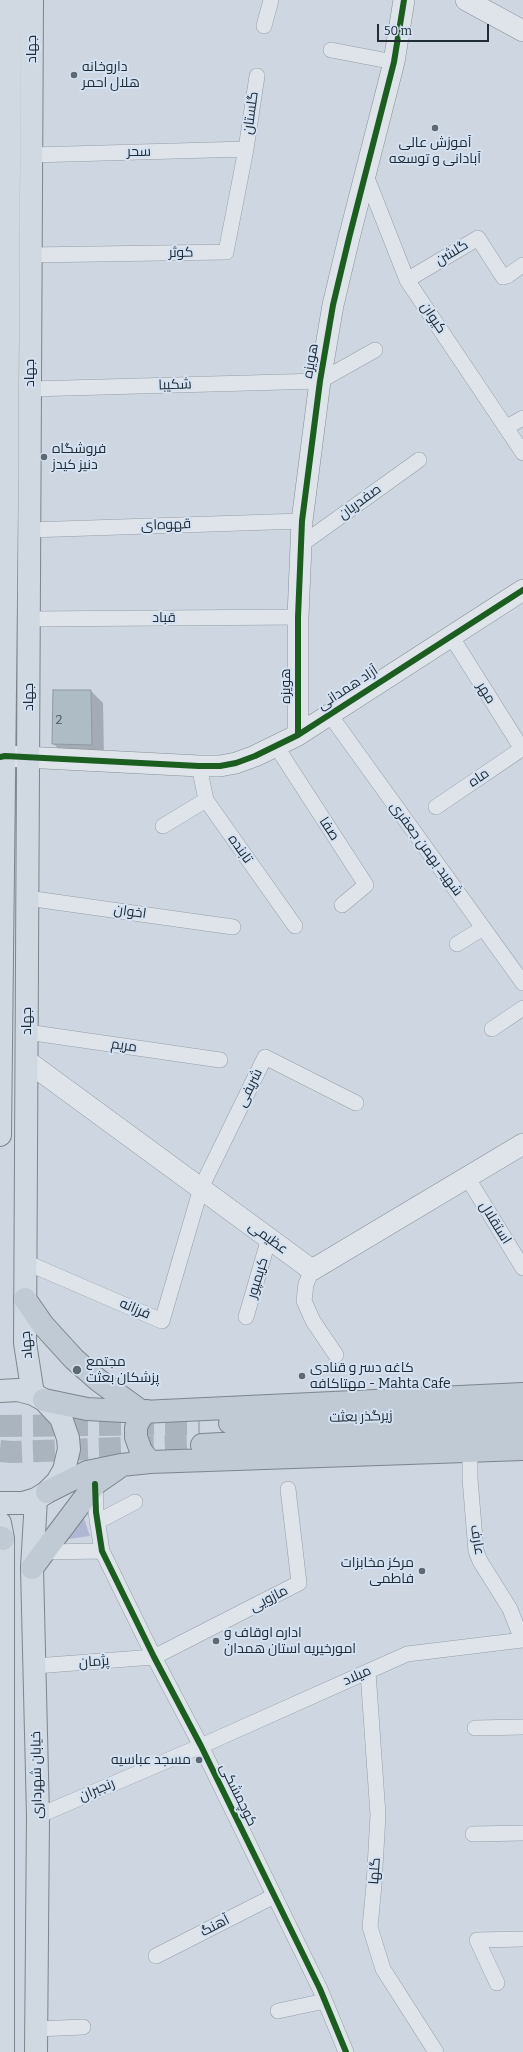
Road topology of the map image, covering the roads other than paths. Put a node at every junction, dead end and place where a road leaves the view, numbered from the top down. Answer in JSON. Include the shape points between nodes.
{"nodes":[{"id":1,"x":10,"y":0,"type":"edge"},
{"id":2,"x":32,"y":0,"type":"edge"},
{"id":3,"x":271,"y":0,"type":"edge"},
{"id":4,"x":404,"y":0,"type":"edge"},
{"id":5,"x":466,"y":0,"type":"edge"},
{"id":6,"x":264,"y":26,"type":"dead end"},
{"id":7,"x":523,"y":31,"type":"edge"},
{"id":8,"x":330,"y":50,"type":"dead end"},
{"id":9,"x":394,"y":62,"type":"junction"},
{"id":10,"x":257,"y":76,"type":"dead end"},
{"id":11,"x":246,"y":149,"type":"junction"},
{"id":12,"x":32,"y":155,"type":"junction"},
{"id":13,"x":364,"y":173,"type":"junction"},
{"id":14,"x":4,"y":237,"type":"edge"},
{"id":15,"x":31,"y":255,"type":"junction"},
{"id":16,"x":523,"y":265,"type":"edge"},
{"id":17,"x":407,"y":280,"type":"junction"},
{"id":18,"x":4,"y":317,"type":"edge"},
{"id":19,"x":375,"y":350,"type":"dead end"},
{"id":20,"x":320,"y":381,"type":"junction"},
{"id":21,"x":30,"y":389,"type":"junction"},
{"id":22,"x":523,"y":418,"type":"edge"},
{"id":23,"x":507,"y":427,"type":"junction"},
{"id":24,"x":523,"y":453,"type":"edge"},
{"id":25,"x":419,"y":460,"type":"dead end"},
{"id":26,"x":4,"y":511,"type":"edge"},
{"id":27,"x":302,"y":521,"type":"junction"},
{"id":28,"x":30,"y":530,"type":"junction"},
{"id":29,"x":302,"y":544,"type":"junction"},
{"id":30,"x":523,"y":590,"type":"edge"},
{"id":31,"x":298,"y":617,"type":"junction"},
{"id":32,"x":29,"y":619,"type":"junction"},
{"id":33,"x":451,"y":636,"type":"junction"},
{"id":34,"x":3,"y":686,"type":"edge"},
{"id":35,"x":330,"y":715,"type":"junction"},
{"id":36,"x":298,"y":734,"type":"junction"},
{"id":37,"x":276,"y":746,"type":"junction"},
{"id":38,"x":522,"y":749,"type":"edge"},
{"id":39,"x":2,"y":756,"type":"edge"},
{"id":40,"x":28,"y":758,"type":"junction"},
{"id":41,"x":199,"y":766,"type":"junction"},
{"id":42,"x":206,"y":800,"type":"junction"},
{"id":43,"x":436,"y":807,"type":"dead end"},
{"id":44,"x":162,"y":826,"type":"dead end"},
{"id":45,"x":27,"y":898,"type":"junction"},
{"id":46,"x":342,"y":905,"type":"dead end"},
{"id":47,"x":295,"y":926,"type":"dead end"},
{"id":48,"x":233,"y":927,"type":"dead end"},
{"id":49,"x":483,"y":928,"type":"junction"},
{"id":50,"x":457,"y":944,"type":"dead end"},
{"id":51,"x":523,"y":983,"type":"edge"},
{"id":52,"x":523,"y":1008,"type":"edge"},
{"id":53,"x":1,"y":1019,"type":"edge"},
{"id":54,"x":492,"y":1029,"type":"dead end"},
{"id":55,"x":27,"y":1032,"type":"junction"},
{"id":56,"x":220,"y":1060,"type":"dead end"},
{"id":57,"x":27,"y":1061,"type":"junction"},
{"id":58,"x":356,"y":1103,"type":"dead end"},
{"id":59,"x":0,"y":1135,"type":"edge"},
{"id":60,"x":523,"y":1144,"type":"edge"},
{"id":61,"x":467,"y":1178,"type":"junction"},
{"id":62,"x":201,"y":1188,"type":"junction"},
{"id":63,"x":269,"y":1238,"type":"junction"},
{"id":64,"x":25,"y":1262,"type":"junction"},
{"id":65,"x":523,"y":1268,"type":"edge"},
{"id":66,"x":312,"y":1270,"type":"junction"},
{"id":67,"x":25,"y":1299,"type":"junction"},
{"id":68,"x":246,"y":1317,"type":"dead end"},
{"id":69,"x":336,"y":1355,"type":"dead end"},
{"id":70,"x":0,"y":1391,"type":"edge"},
{"id":71,"x":523,"y":1394,"type":"edge"},
{"id":72,"x":39,"y":1397,"type":"junction"},
{"id":73,"x":523,"y":1410,"type":"edge"},
{"id":74,"x":144,"y":1411,"type":"junction"},
{"id":75,"x":200,"y":1424,"type":"tunnel mouth"},
{"id":76,"x":523,"y":1429,"type":"edge"},
{"id":77,"x":202,"y":1445,"type":"tunnel mouth"},
{"id":78,"x":523,"y":1449,"type":"edge"},
{"id":79,"x":470,"y":1452,"type":"junction"},
{"id":80,"x":150,"y":1462,"type":"junction"},
{"id":81,"x":121,"y":1465,"type":"junction"},
{"id":82,"x":96,"y":1484,"type":"junction"},
{"id":83,"x":288,"y":1489,"type":"dead end"},
{"id":84,"x":42,"y":1495,"type":"junction"},
{"id":85,"x":134,"y":1502,"type":"dead end"},
{"id":86,"x":0,"y":1503,"type":"edge"},
{"id":87,"x":97,"y":1522,"type":"junction"},
{"id":88,"x":1,"y":1533,"type":"edge"},
{"id":89,"x":102,"y":1551,"type":"junction"},
{"id":90,"x":37,"y":1560,"type":"junction"},
{"id":91,"x":523,"y":1640,"type":"edge"},
{"id":92,"x":154,"y":1657,"type":"junction"},
{"id":93,"x":2,"y":1666,"type":"edge"},
{"id":94,"x":35,"y":1666,"type":"junction"},
{"id":95,"x":368,"y":1672,"type":"junction"},
{"id":96,"x":523,"y":1727,"type":"edge"},
{"id":97,"x":475,"y":1728,"type":"dead end"},
{"id":98,"x":201,"y":1746,"type":"junction"},
{"id":99,"x":2,"y":1807,"type":"edge"},
{"id":100,"x":38,"y":1816,"type":"junction"},
{"id":101,"x":523,"y":1833,"type":"edge"},
{"id":102,"x":473,"y":1834,"type":"dead end"},
{"id":103,"x":274,"y":1896,"type":"junction"},
{"id":104,"x":1,"y":1925,"type":"edge"},
{"id":105,"x":523,"y":1939,"type":"edge"},
{"id":106,"x":156,"y":1956,"type":"dead end"},
{"id":107,"x":497,"y":1983,"type":"dead end"},
{"id":108,"x":325,"y":2001,"type":"junction"},
{"id":109,"x":278,"y":2011,"type":"dead end"},
{"id":110,"x":83,"y":2027,"type":"dead end"},
{"id":111,"x":36,"y":2029,"type":"junction"},
{"id":112,"x":2,"y":2046,"type":"edge"},
{"id":113,"x":36,"y":2052,"type":"edge"},
{"id":114,"x":346,"y":2052,"type":"edge"},
{"id":115,"x":436,"y":2052,"type":"edge"}],
"edges":[{"from":1,"to":14,"type":"main road","name":"جهاد"},
{"from":2,"to":12,"type":"main road","name":"جهاد"},
{"from":3,"to":6,"type":"street"},
{"from":4,"to":9,"type":"street","name":"هویزه"},
{"from":5,"to":7,"type":"street"},
{"from":8,"to":9,"type":"street"},
{"from":9,"to":13,"type":"street","name":"هویزه"},
{"from":10,"to":11,"type":"street","name":"گلستان"},
{"from":11,"to":12,"type":"street","name":"سحر"},
{"from":11,"to":15,"type":"street","name":"کوثر","via":[[226,252]]},
{"from":12,"to":15,"type":"main road","name":"جهاد"},
{"from":13,"to":17,"type":"street","name":"کیوان"},
{"from":13,"to":20,"type":"street","name":"هویزه","via":[[333,305]]},
{"from":14,"to":18,"type":"main road","name":"جهاد"},
{"from":15,"to":21,"type":"main road","name":"جهاد"},
{"from":16,"to":17,"type":"street","name":"گلشن","via":[[503,277],[478,238]]},
{"from":17,"to":23,"type":"street","name":"کیوان"},
{"from":18,"to":26,"type":"main road","name":"جهاد"},
{"from":19,"to":20,"type":"street"},
{"from":20,"to":21,"type":"street","name":"شکیبا"},
{"from":20,"to":27,"type":"street","name":"هویزه"},
{"from":21,"to":28,"type":"main road","name":"جهاد"},
{"from":22,"to":23,"type":"street"},
{"from":23,"to":24,"type":"street","name":"کیوان"},
{"from":25,"to":29,"type":"street","name":"صفدریان"},
{"from":26,"to":34,"type":"main road","name":"جهاد"},
{"from":27,"to":28,"type":"street","name":"قهوه‌ای"},
{"from":27,"to":29,"type":"street","name":"هویزه"},
{"from":28,"to":32,"type":"main road","name":"جهاد"},
{"from":29,"to":31,"type":"street","name":"هویزه"},
{"from":30,"to":33,"type":"street","name":"آزاد همدانی"},
{"from":31,"to":32,"type":"street","name":"قباد"},
{"from":31,"to":36,"type":"street","name":"هویزه"},
{"from":32,"to":40,"type":"main road","name":"جهاد"},
{"from":33,"to":35,"type":"street","name":"آزاد همدانی"},
{"from":33,"to":38,"type":"street","name":"مهر"},
{"from":34,"to":39,"type":"main road","name":"جهاد"},
{"from":35,"to":36,"type":"street","name":"آزاد همدانی"},
{"from":35,"to":49,"type":"street","name":"شهید بهمن جعفری"},
{"from":36,"to":37,"type":"street","name":"آزاد همدانی"},
{"from":37,"to":41,"type":"street","name":"آزاد همدانی","via":[[236,763]]},
{"from":37,"to":46,"type":"street","name":"صفا","via":[[366,885]]},
{"from":38,"to":43,"type":"street","name":"ماه"},
{"from":39,"to":40,"type":"street","name":"آزاد همدانی"},
{"from":39,"to":53,"type":"main road","name":"جهاد"},
{"from":40,"to":41,"type":"street","name":"آزاد همدانی"},
{"from":40,"to":45,"type":"main road","name":"جهاد"},
{"from":41,"to":42,"type":"street","name":"تابنده"},
{"from":42,"to":44,"type":"street"},
{"from":42,"to":47,"type":"street","name":"تابنده"},
{"from":45,"to":48,"type":"street","name":"اخوان"},
{"from":45,"to":55,"type":"main road","name":"جهاد"},
{"from":49,"to":50,"type":"street"},
{"from":49,"to":51,"type":"street","name":"شهید بهمن جعفری"},
{"from":52,"to":54,"type":"street"},
{"from":53,"to":59,"type":"main road","name":"جهاد"},
{"from":55,"to":56,"type":"street","name":"مریم"},
{"from":55,"to":57,"type":"main road","name":"جهاد"},
{"from":57,"to":62,"type":"street","name":"عظیمی"},
{"from":57,"to":64,"type":"main road","name":"جهاد"},
{"from":58,"to":62,"type":"street","name":"شریفی","via":[[265,1057]]},
{"from":60,"to":61,"type":"street"},
{"from":61,"to":65,"type":"street","name":"استقلال"},
{"from":61,"to":66,"type":"street"},
{"from":62,"to":63,"type":"street","name":"عظیمی"},
{"from":62,"to":64,"type":"street","name":"فرزانه","via":[[162,1321]]},
{"from":63,"to":66,"type":"street","name":"عظیمی"},
{"from":63,"to":68,"type":"street","name":"کریمپور"},
{"from":64,"to":67,"type":"main road","name":"جهاد"},
{"from":66,"to":69,"type":"street","via":[[306,1284],[304,1301],[313,1321]]},
{"from":67,"to":72,"type":"main road","name":"جهاد","via":[[25,1343]]},
{"from":67,"to":74,"type":"highway","via":[[42,1325],[74,1359],[98,1380]]},
{"from":70,"to":72,"type":"main road","via":[[18,1390]]},
{"from":71,"to":74,"type":"highway"},
{"from":72,"to":74,"type":"highway","via":[[87,1409]]},
{"from":72,"to":84,"type":"main road","via":[[61,1418],[67,1433],[69,1449],[64,1470],[57,1482]]},
{"from":73,"to":75,"type":"highway","name":"زیرگذر بعثت"},
{"from":74,"to":80,"type":"highway","via":[[136,1428],[136,1437],[141,1451]]},
{"from":76,"to":77,"type":"highway","name":"زیرگذر بعثت"},
{"from":78,"to":79,"type":"highway"},
{"from":79,"to":80,"type":"highway"},
{"from":79,"to":91,"type":"street","name":"عارف","via":[[476,1550],[480,1561],[510,1609]]},
{"from":80,"to":81,"type":"highway"},
{"from":81,"to":82,"type":"highway"},
{"from":81,"to":84,"type":"highway","via":[[87,1472]]},
{"from":82,"to":87,"type":"street","name":"کوچمشکی"},
{"from":82,"to":90,"type":"highway"},
{"from":83,"to":92,"type":"street","name":"مازویی","via":[[299,1583]]},
{"from":84,"to":86,"type":"main road","via":[[23,1503]]},
{"from":84,"to":90,"type":"main road","name":"خیابان شهرداری"},
{"from":85,"to":87,"type":"street"},
{"from":87,"to":89,"type":"street","name":"کوچمشکی"},
{"from":88,"to":93,"type":"main road"},
{"from":89,"to":90,"type":"street"},
{"from":89,"to":92,"type":"street","name":"کوچمشکی"},
{"from":90,"to":94,"type":"main road","name":"خیابان شهرداری"},
{"from":91,"to":95,"type":"street","name":"میلاد","via":[[407,1654]]},
{"from":92,"to":94,"type":"street","name":"پژمان"},
{"from":92,"to":98,"type":"street","name":"کوچمشکی"},
{"from":93,"to":99,"type":"main road"},
{"from":94,"to":100,"type":"main road","name":"خیابان شهرداری"},
{"from":95,"to":98,"type":"street","name":"میلاد"},
{"from":95,"to":115,"type":"street","name":"گلها","via":[[378,1815],[370,1927],[383,1969]]},
{"from":96,"to":97,"type":"street"},
{"from":98,"to":100,"type":"street","name":"رنجبران"},
{"from":98,"to":103,"type":"street","name":"کوچمشکی"},
{"from":99,"to":104,"type":"main road"},
{"from":100,"to":111,"type":"main road","name":"خیابان شهرداری"},
{"from":101,"to":102,"type":"street"},
{"from":103,"to":106,"type":"street","name":"آهنگ"},
{"from":103,"to":108,"type":"street","name":"کوچمشکی"},
{"from":104,"to":112,"type":"main road"},
{"from":105,"to":107,"type":"street","via":[[477,1940]]},
{"from":108,"to":109,"type":"street"},
{"from":108,"to":114,"type":"street","name":"کوچمشکی"},
{"from":110,"to":111,"type":"street"},
{"from":111,"to":113,"type":"main road","name":"خیابان شهرداری"}]}
